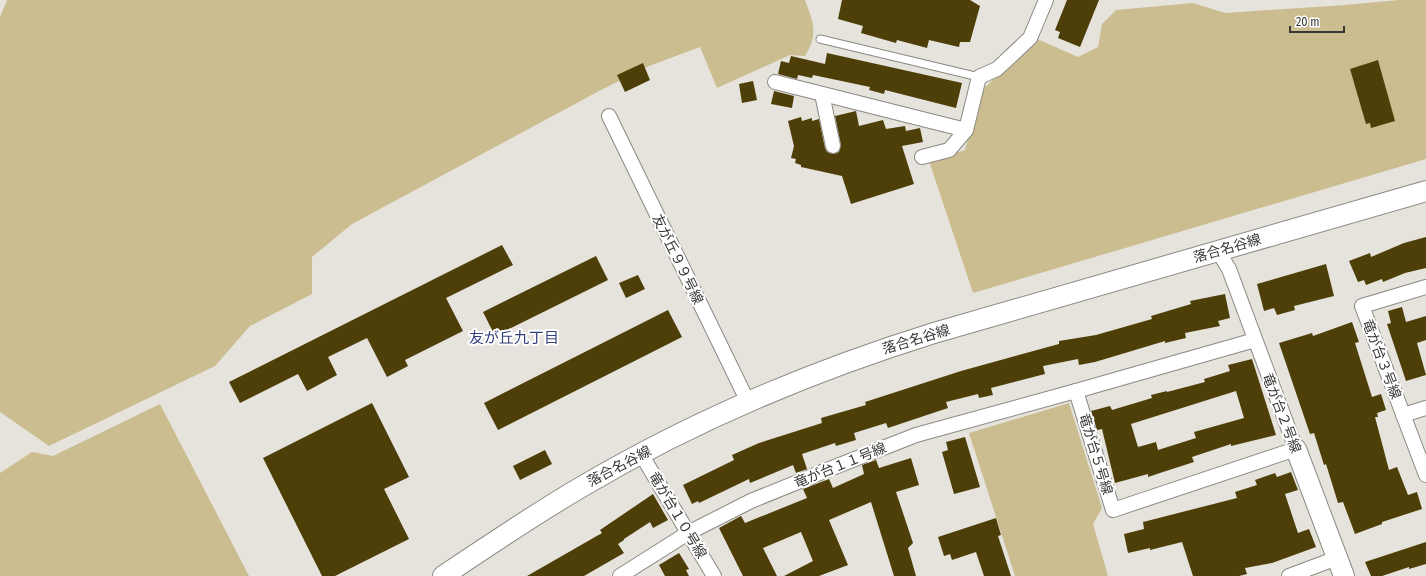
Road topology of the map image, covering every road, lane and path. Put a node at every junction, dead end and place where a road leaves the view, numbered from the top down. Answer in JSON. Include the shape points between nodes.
{"nodes":[{"id":1,"x":1046,"y":0,"type":"edge"},
{"id":2,"x":820,"y":39,"type":"dead end"},
{"id":3,"x":979,"y":77,"type":"junction"},
{"id":4,"x":775,"y":82,"type":"dead end"},
{"id":5,"x":822,"y":94,"type":"junction"},
{"id":6,"x":609,"y":116,"type":"dead end"},
{"id":7,"x":966,"y":130,"type":"junction"},
{"id":8,"x":833,"y":146,"type":"dead end"},
{"id":9,"x":922,"y":157,"type":"dead end"},
{"id":10,"x":1426,"y":191,"type":"edge"},
{"id":11,"x":1218,"y":251,"type":"junction"},
{"id":12,"x":1426,"y":287,"type":"edge"},
{"id":13,"x":1255,"y":340,"type":"junction"},
{"id":14,"x":1076,"y":391,"type":"junction"},
{"id":15,"x":748,"y":402,"type":"junction"},
{"id":16,"x":1426,"y":408,"type":"edge"},
{"id":17,"x":1404,"y":416,"type":"junction"},
{"id":18,"x":1296,"y":449,"type":"junction"},
{"id":19,"x":641,"y":454,"type":"junction"},
{"id":20,"x":1426,"y":475,"type":"edge"},
{"id":21,"x":688,"y":533,"type":"junction"},
{"id":22,"x":1340,"y":567,"type":"edge"},
{"id":23,"x":443,"y":576,"type":"edge"},
{"id":24,"x":620,"y":576,"type":"edge"},
{"id":25,"x":714,"y":576,"type":"edge"},
{"id":26,"x":1289,"y":576,"type":"edge"}],
"edges":[{"from":1,"to":3,"type":"street","via":[[1030,38],[997,69]]},
{"from":2,"to":3,"type":"lane"},
{"from":3,"to":7,"type":"street"},
{"from":4,"to":5,"type":"street"},
{"from":5,"to":7,"type":"street"},
{"from":5,"to":8,"type":"street"},
{"from":6,"to":15,"type":"street","name":"友が丘９９号線"},
{"from":7,"to":9,"type":"street","via":[[949,150]]},
{"from":10,"to":11,"type":"street","name":"落合名谷線"},
{"from":11,"to":13,"type":"street","name":"竜が台２号線","via":[[1228,269]]},
{"from":11,"to":15,"type":"street","name":"落合名谷線","via":[[884,349],[809,376]]},
{"from":12,"to":17,"type":"street","name":"竜が台３号線","via":[[1362,306]]},
{"from":13,"to":14,"type":"street"},
{"from":13,"to":18,"type":"street","name":"竜が台２号線"},
{"from":14,"to":18,"type":"street","name":"竜が台５号線","via":[[1113,510]]},
{"from":14,"to":21,"type":"street","name":"竜が台１１号線","via":[[916,435],[751,501]]},
{"from":15,"to":19,"type":"street","name":"落合名谷線"},
{"from":16,"to":17,"type":"street"},
{"from":17,"to":20,"type":"street","name":"竜が台３号線"},
{"from":18,"to":22,"type":"street","name":"竜が台２号線"},
{"from":19,"to":21,"type":"street","name":"竜が台１０号線"},
{"from":19,"to":23,"type":"street","name":"落合名谷線","via":[[583,485]]},
{"from":21,"to":24,"type":"street","name":"竜が台１１号線"},
{"from":21,"to":25,"type":"street","name":"竜が台１０号線"},
{"from":22,"to":26,"type":"street"}]}
